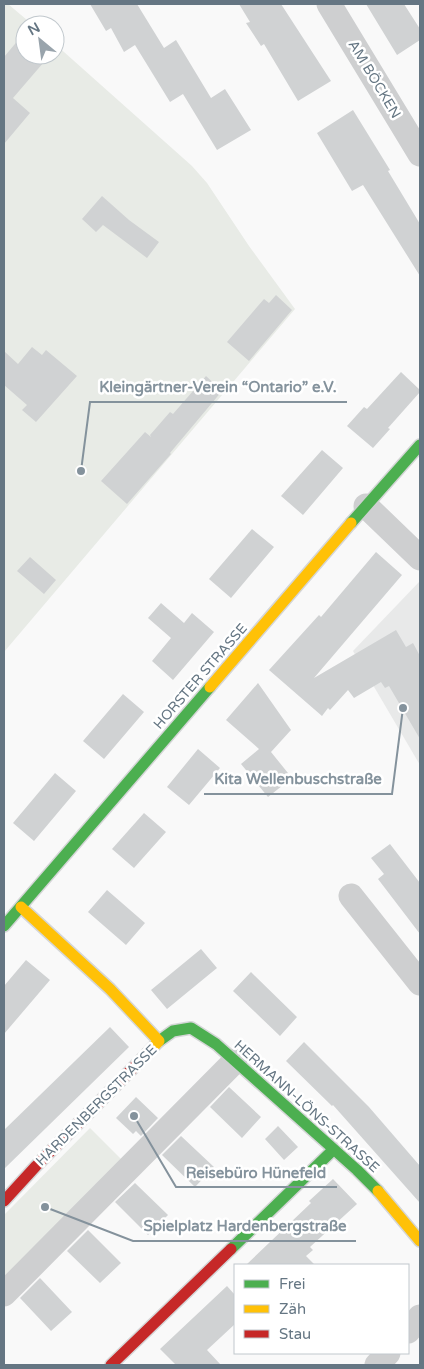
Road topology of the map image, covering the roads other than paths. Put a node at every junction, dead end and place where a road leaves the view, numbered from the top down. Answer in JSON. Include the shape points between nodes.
{"nodes":[{"id":1,"x":329,"y":4,"type":"edge"},
{"id":2,"x":420,"y":154,"type":"edge"},
{"id":3,"x":420,"y":445,"type":"edge"},
{"id":4,"x":366,"y":506,"type":"junction"},
{"id":5,"x":420,"y":558,"type":"edge"},
{"id":6,"x":351,"y":896,"type":"dead end"},
{"id":7,"x":21,"y":907,"type":"junction"},
{"id":8,"x":4,"y":926,"type":"edge"},
{"id":9,"x":420,"y":983,"type":"edge"},
{"id":10,"x":159,"y":1041,"type":"junction"},
{"id":11,"x":236,"y":1061,"type":"junction"},
{"id":12,"x":333,"y":1150,"type":"junction"},
{"id":13,"x":4,"y":1201,"type":"edge"},
{"id":14,"x":420,"y":1241,"type":"edge"},
{"id":15,"x":4,"y":1294,"type":"edge"},
{"id":16,"x":420,"y":1317,"type":"edge"},
{"id":17,"x":409,"y":1330,"type":"edge"},
{"id":18,"x":387,"y":1354,"type":"edge"},
{"id":19,"x":111,"y":1365,"type":"edge"},
{"id":20,"x":377,"y":1365,"type":"edge"}],
"edges":[{"from":1,"to":2,"type":"street","name":"AM BÖCKEN"},
{"from":3,"to":4,"type":"street","name":"HORSTER STRASSE"},
{"from":4,"to":5,"type":"street"},
{"from":4,"to":7,"type":"street","name":"HORSTER STRASSE"},
{"from":6,"to":9,"type":"street"},
{"from":7,"to":8,"type":"street","name":"HORSTER STRASSE"},
{"from":7,"to":10,"type":"street","name":"HARDENBERGSTRASSE","via":[[110,989]]},
{"from":10,"to":11,"type":"street","name":"HERMANN-LÖNS-STRASSE","via":[[172,1031],[191,1028]]},
{"from":10,"to":13,"type":"street","name":"HARDENBERGSTRASSE"},
{"from":11,"to":12,"type":"street","name":"HERMANN-LÖNS-STRASSE"},
{"from":11,"to":15,"type":"street"},
{"from":12,"to":14,"type":"street","name":"HERMANN-LÖNS-STRASSE","via":[[362,1175]]},
{"from":12,"to":19,"type":"street"},
{"from":16,"to":17,"type":"street"},
{"from":18,"to":20,"type":"street"}]}
